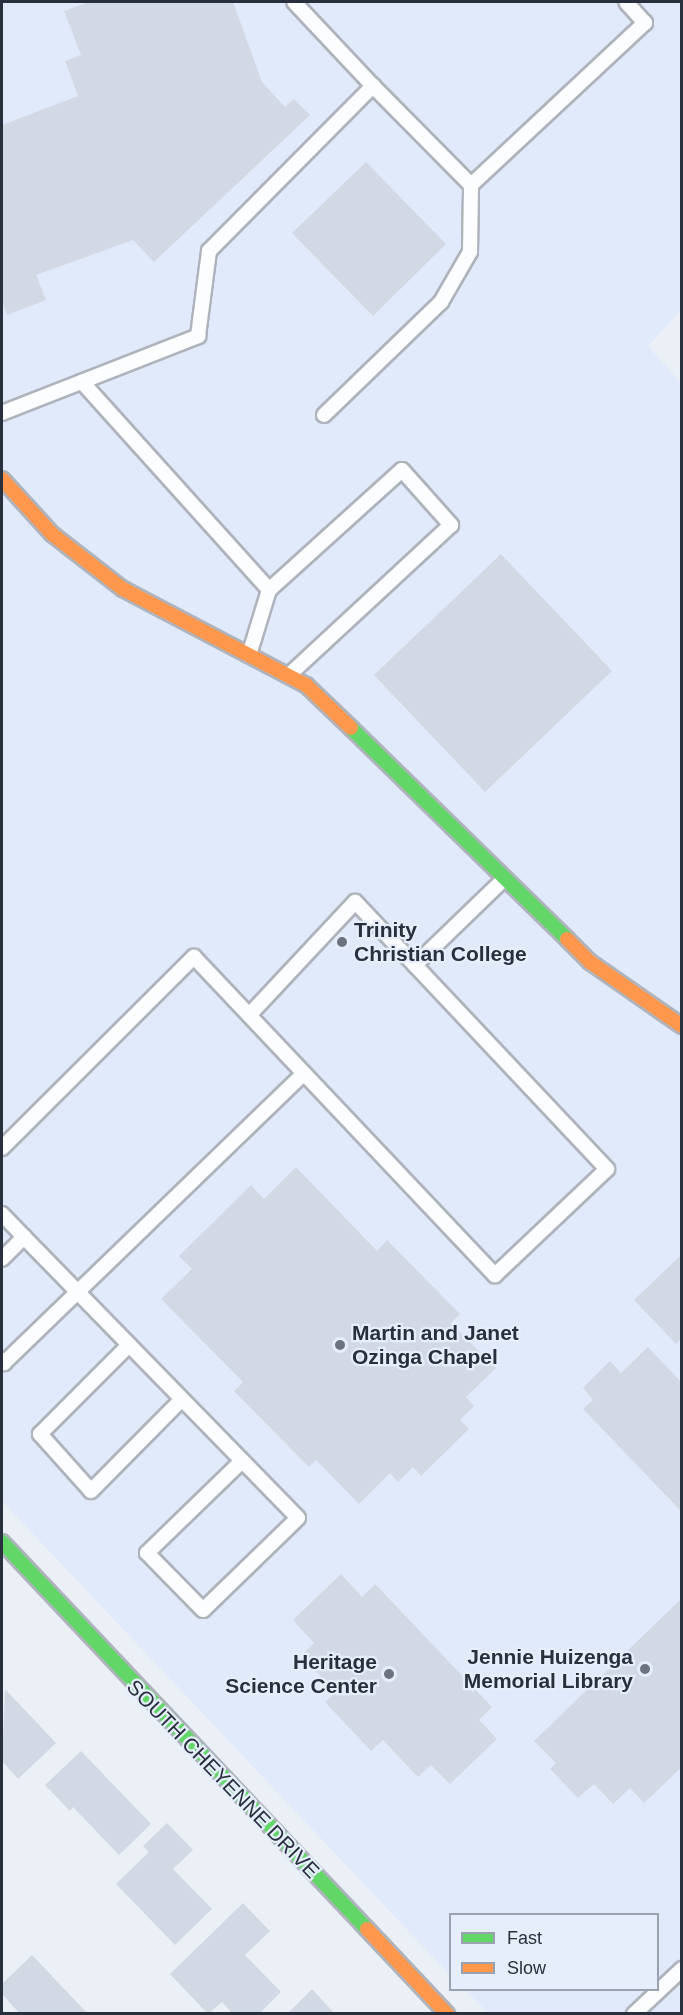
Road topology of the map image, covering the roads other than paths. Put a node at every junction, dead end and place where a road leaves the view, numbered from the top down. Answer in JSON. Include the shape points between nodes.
{"nodes":[{"id":1,"x":294,"y":2,"type":"edge"},
{"id":2,"x":626,"y":2,"type":"edge"},
{"id":3,"x":373,"y":86,"type":"junction"},
{"id":4,"x":471,"y":185,"type":"junction"},
{"id":5,"x":82,"y":382,"type":"junction"},
{"id":6,"x":2,"y":413,"type":"edge"},
{"id":7,"x":324,"y":415,"type":"dead end"},
{"id":8,"x":2,"y":479,"type":"edge"},
{"id":9,"x":269,"y":590,"type":"junction"},
{"id":10,"x":249,"y":655,"type":"junction"},
{"id":11,"x":288,"y":676,"type":"junction"},
{"id":12,"x":504,"y":879,"type":"junction"},
{"id":13,"x":415,"y":965,"type":"junction"},
{"id":14,"x":251,"y":1013,"type":"junction"},
{"id":15,"x":681,"y":1026,"type":"edge"},
{"id":16,"x":304,"y":1073,"type":"junction"},
{"id":17,"x":2,"y":1148,"type":"edge"},
{"id":18,"x":2,"y":1214,"type":"edge"},
{"id":19,"x":24,"y":1238,"type":"junction"},
{"id":20,"x":2,"y":1259,"type":"edge"},
{"id":21,"x":78,"y":1292,"type":"junction"},
{"id":22,"x":129,"y":1345,"type":"junction"},
{"id":23,"x":2,"y":1360,"type":"edge"},
{"id":24,"x":182,"y":1399,"type":"junction"},
{"id":25,"x":242,"y":1461,"type":"junction"},
{"id":26,"x":2,"y":1542,"type":"edge"},
{"id":27,"x":681,"y":1969,"type":"edge"},
{"id":28,"x":659,"y":1990,"type":"edge"},
{"id":29,"x":658,"y":1991,"type":"edge"},
{"id":30,"x":447,"y":2013,"type":"edge"},
{"id":31,"x":634,"y":2013,"type":"edge"}],
"edges":[{"from":1,"to":3,"type":"lane"},
{"from":2,"to":4,"type":"lane","via":[[645,23]]},
{"from":3,"to":4,"type":"lane"},
{"from":3,"to":5,"type":"lane","via":[[209,251],[198,336]]},
{"from":4,"to":7,"type":"lane","via":[[470,252],[441,302]]},
{"from":5,"to":6,"type":"lane"},
{"from":5,"to":9,"type":"lane"},
{"from":8,"to":10,"type":"street","via":[[52,534],[123,589]]},
{"from":9,"to":10,"type":"lane"},
{"from":9,"to":11,"type":"lane","via":[[402,470],[451,525]]},
{"from":10,"to":11,"type":"street"},
{"from":11,"to":12,"type":"street","via":[[306,685]]},
{"from":12,"to":13,"type":"lane"},
{"from":12,"to":15,"type":"street","via":[[590,962]]},
{"from":13,"to":14,"type":"lane","via":[[355,902]]},
{"from":13,"to":16,"type":"lane","via":[[607,1169],[495,1275]]},
{"from":14,"to":16,"type":"lane"},
{"from":14,"to":17,"type":"lane","via":[[194,957]]},
{"from":16,"to":21,"type":"lane"},
{"from":18,"to":19,"type":"lane"},
{"from":19,"to":20,"type":"lane"},
{"from":19,"to":21,"type":"lane"},
{"from":21,"to":22,"type":"lane"},
{"from":21,"to":23,"type":"lane","via":[[4,1363]]},
{"from":22,"to":24,"type":"lane"},
{"from":22,"to":24,"type":"lane","via":[[40,1434],[91,1491]]},
{"from":24,"to":25,"type":"lane"},
{"from":25,"to":25,"type":"lane","via":[[298,1518],[203,1610],[147,1553]]},
{"from":26,"to":30,"type":"street","name":"SOUTH CHEYENNE DRIVE"},
{"from":27,"to":28,"type":"lane"},
{"from":29,"to":31,"type":"lane"}]}
